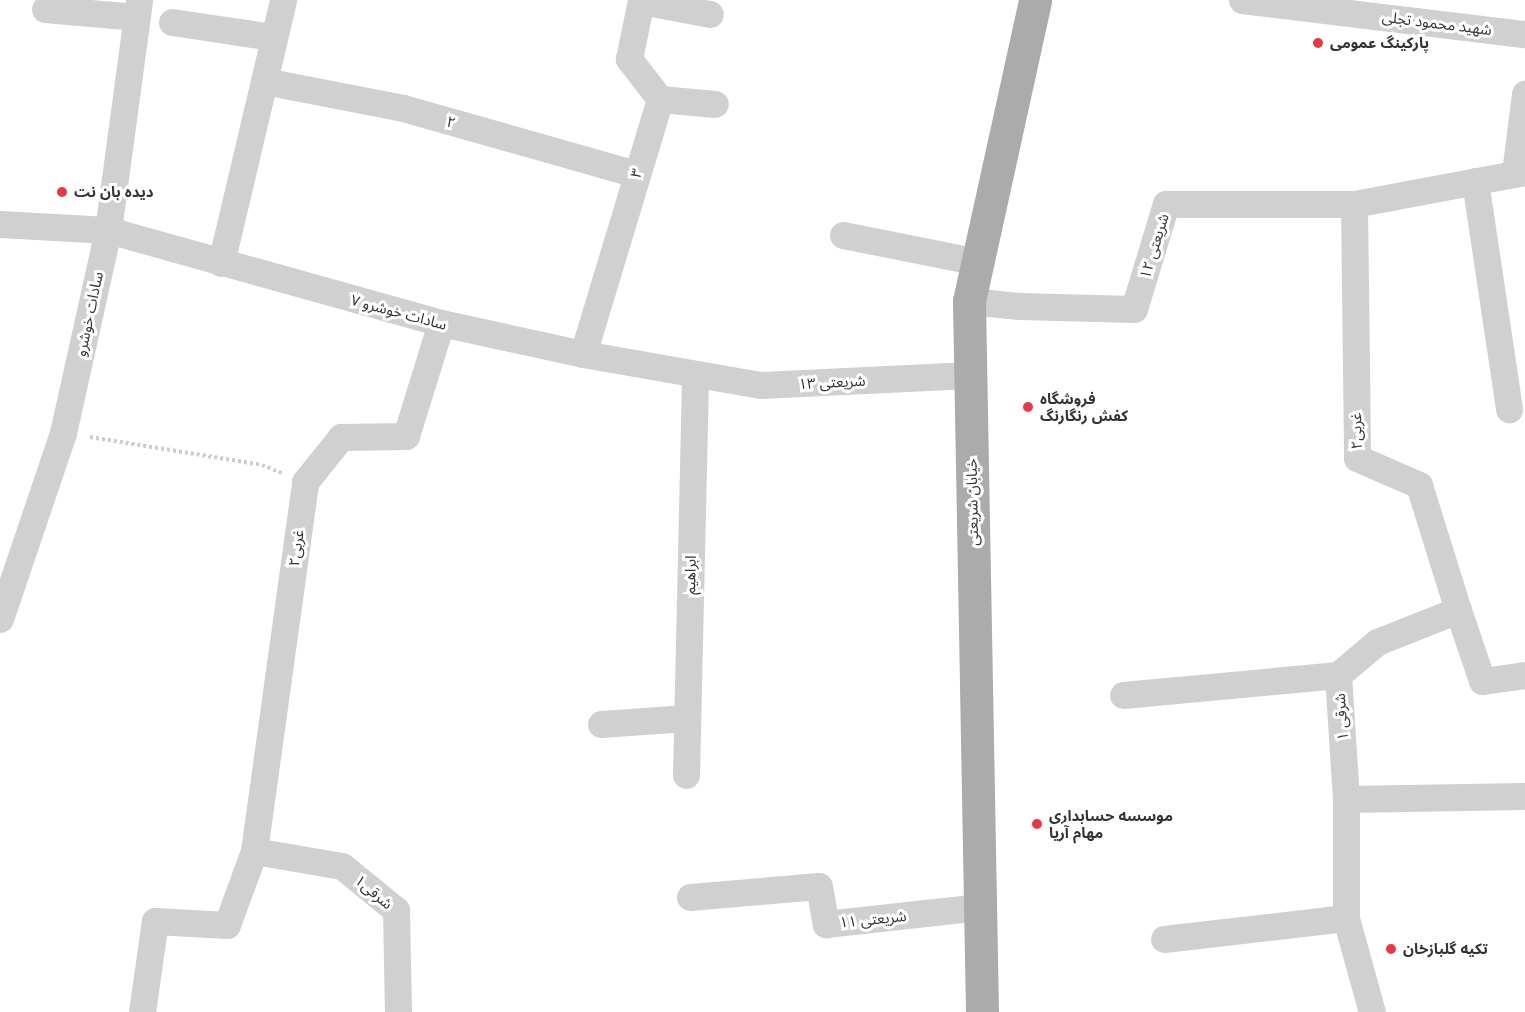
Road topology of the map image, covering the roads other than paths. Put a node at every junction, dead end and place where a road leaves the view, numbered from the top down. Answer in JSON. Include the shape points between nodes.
{"nodes":[{"id":1,"x":283,"y":0,"type":"edge"},
{"id":2,"x":1035,"y":0,"type":"edge"},
{"id":3,"x":1242,"y":0,"type":"edge"},
{"id":4,"x":641,"y":1,"type":"edge"},
{"id":5,"x":45,"y":9,"type":"dead end"},
{"id":6,"x":138,"y":9,"type":"edge"},
{"id":7,"x":710,"y":14,"type":"dead end"},
{"id":8,"x":172,"y":22,"type":"dead end"},
{"id":9,"x":1525,"y":34,"type":"edge"},
{"id":10,"x":272,"y":37,"type":"junction"},
{"id":11,"x":264,"y":81,"type":"junction"},
{"id":12,"x":1525,"y":94,"type":"edge"},
{"id":13,"x":660,"y":99,"type":"junction"},
{"id":14,"x":714,"y":104,"type":"dead end"},
{"id":15,"x":1520,"y":173,"type":"edge"},
{"id":16,"x":636,"y":174,"type":"junction"},
{"id":17,"x":1475,"y":181,"type":"junction"},
{"id":18,"x":1354,"y":204,"type":"junction"},
{"id":19,"x":0,"y":224,"type":"edge"},
{"id":20,"x":108,"y":230,"type":"junction"},
{"id":21,"x":843,"y":235,"type":"dead end"},
{"id":22,"x":978,"y":262,"type":"junction"},
{"id":23,"x":221,"y":263,"type":"junction"},
{"id":24,"x":969,"y":301,"type":"junction"},
{"id":25,"x":441,"y":323,"type":"junction"},
{"id":26,"x":583,"y":354,"type":"junction"},
{"id":27,"x":695,"y":374,"type":"junction"},
{"id":28,"x":970,"y":375,"type":"junction"},
{"id":29,"x":1509,"y":409,"type":"dead end"},
{"id":30,"x":1458,"y":610,"type":"junction"},
{"id":31,"x":0,"y":619,"type":"edge"},
{"id":32,"x":1338,"y":675,"type":"junction"},
{"id":33,"x":1525,"y":675,"type":"edge"},
{"id":34,"x":1123,"y":696,"type":"dead end"},
{"id":35,"x":687,"y":718,"type":"junction"},
{"id":36,"x":601,"y":724,"type":"dead end"},
{"id":37,"x":686,"y":775,"type":"dead end"},
{"id":38,"x":1525,"y":796,"type":"edge"},
{"id":39,"x":1346,"y":799,"type":"junction"},
{"id":40,"x":254,"y":851,"type":"junction"},
{"id":41,"x":690,"y":897,"type":"dead end"},
{"id":42,"x":980,"y":907,"type":"junction"},
{"id":43,"x":1346,"y":918,"type":"junction"},
{"id":44,"x":1164,"y":939,"type":"dead end"},
{"id":45,"x":142,"y":1012,"type":"edge"},
{"id":46,"x":398,"y":1012,"type":"edge"},
{"id":47,"x":982,"y":1012,"type":"edge"},
{"id":48,"x":1372,"y":1012,"type":"edge"}],
"edges":[{"from":1,"to":10,"type":"street"},
{"from":2,"to":22,"type":"main road","name":"خیابان شریعتی"},
{"from":3,"to":9,"type":"street","name":"شهید محمود تجلی"},
{"from":4,"to":7,"type":"street"},
{"from":4,"to":13,"type":"street","via":[[629,59]]},
{"from":5,"to":6,"type":"street"},
{"from":6,"to":20,"type":"street","name":"سادات خوشرو"},
{"from":8,"to":10,"type":"street"},
{"from":10,"to":11,"type":"street"},
{"from":11,"to":16,"type":"street","name":"۲","via":[[403,108]]},
{"from":11,"to":23,"type":"street"},
{"from":12,"to":15,"type":"street"},
{"from":13,"to":14,"type":"street"},
{"from":13,"to":16,"type":"street","name":"۳"},
{"from":15,"to":17,"type":"street"},
{"from":16,"to":26,"type":"street","name":"۳"},
{"from":17,"to":18,"type":"street"},
{"from":17,"to":29,"type":"street"},
{"from":18,"to":24,"type":"street","name":"شریعتی ۱۲","via":[[1166,204],[1134,309]]},
{"from":18,"to":30,"type":"street","name":"غربی۲","via":[[1357,458],[1419,485]]},
{"from":19,"to":20,"type":"street","name":"سادات خوشرو ۷"},
{"from":20,"to":23,"type":"street","name":"سادات خوشرو ۷"},
{"from":20,"to":31,"type":"street","name":"سادات خوشرو","via":[[63,433]]},
{"from":21,"to":22,"type":"street"},
{"from":22,"to":24,"type":"main road","name":"خیابان شریعتی"},
{"from":23,"to":25,"type":"street","name":"سادات خوشرو ۷"},
{"from":24,"to":28,"type":"main road","name":"خیابان شریعتی"},
{"from":25,"to":26,"type":"street","name":"سادات خوشرو ۷"},
{"from":25,"to":40,"type":"street","name":"غربی۲","via":[[406,435],[341,437],[305,482]]},
{"from":26,"to":27,"type":"street","name":"سادات خوشرو ۷"},
{"from":27,"to":28,"type":"street","name":"شریعتی ۱۳","via":[[759,386]]},
{"from":27,"to":35,"type":"street","name":"ابراهیم"},
{"from":28,"to":42,"type":"main road","name":"خیابان شریعتی"},
{"from":30,"to":32,"type":"street","name":"۱ شرقی","via":[[1377,642]]},
{"from":30,"to":33,"type":"street","via":[[1482,681]]},
{"from":32,"to":34,"type":"street"},
{"from":32,"to":39,"type":"street","name":"۱ شرقی"},
{"from":35,"to":36,"type":"street"},
{"from":35,"to":37,"type":"street","name":"ابراهیم"},
{"from":38,"to":39,"type":"street"},
{"from":39,"to":43,"type":"street","name":"۱ شرقی"},
{"from":40,"to":45,"type":"street","name":"غربی۲","via":[[227,925],[155,921]]},
{"from":40,"to":46,"type":"street","name":"شرقی۱","via":[[342,866],[396,910]]},
{"from":41,"to":42,"type":"street","name":"شریعتی ۱۱","via":[[819,886],[826,924]]},
{"from":42,"to":47,"type":"main road","name":"خیابان شریعتی"},
{"from":43,"to":44,"type":"street"},
{"from":43,"to":48,"type":"street","name":"۱ شرقی"}]}
